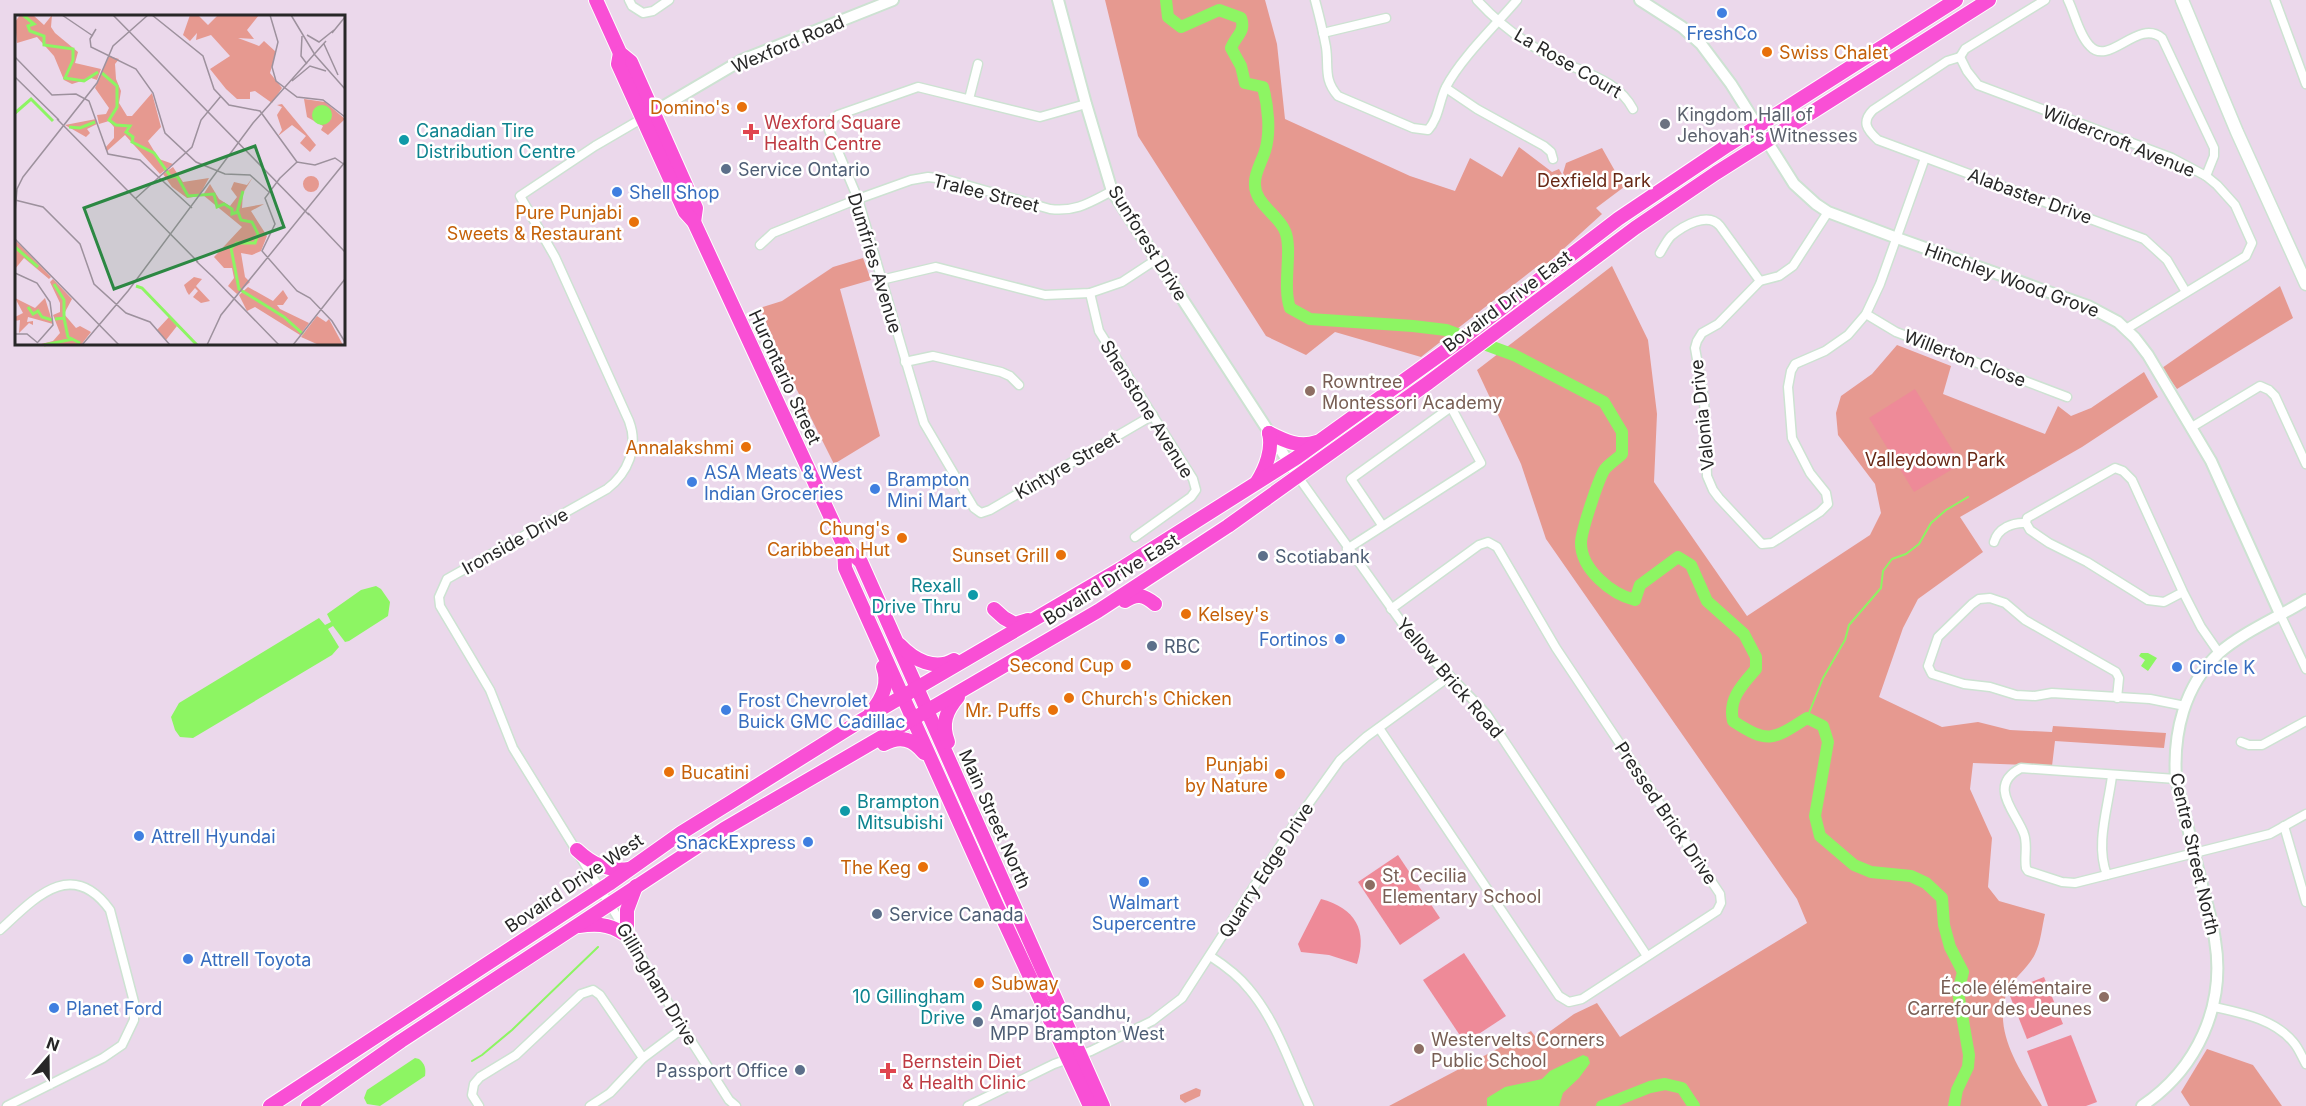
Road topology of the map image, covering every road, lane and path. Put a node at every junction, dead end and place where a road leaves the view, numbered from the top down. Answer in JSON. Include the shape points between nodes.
{"nodes":[{"id":1,"x":596,"y":0,"type":"edge"},
{"id":2,"x":630,"y":0,"type":"edge"},
{"id":3,"x":669,"y":0,"type":"edge"},
{"id":4,"x":893,"y":0,"type":"edge"},
{"id":5,"x":1059,"y":0,"type":"edge"},
{"id":6,"x":1315,"y":0,"type":"edge"},
{"id":7,"x":1477,"y":0,"type":"edge"},
{"id":8,"x":1516,"y":0,"type":"edge"},
{"id":9,"x":1640,"y":0,"type":"edge"},
{"id":10,"x":1956,"y":0,"type":"edge"},
{"id":11,"x":1989,"y":0,"type":"edge"},
{"id":12,"x":2045,"y":0,"type":"edge"},
{"id":13,"x":2068,"y":0,"type":"edge"},
{"id":14,"x":2182,"y":0,"type":"edge"},
{"id":15,"x":2275,"y":0,"type":"edge"},
{"id":16,"x":1386,"y":18,"type":"dead end"},
{"id":17,"x":1500,"y":20,"type":"junction"},
{"id":18,"x":1323,"y":33,"type":"junction"},
{"id":19,"x":1960,"y":57,"type":"junction"},
{"id":20,"x":978,"y":64,"type":"dead end"},
{"id":21,"x":2306,"y":84,"type":"edge"},
{"id":22,"x":1446,"y":88,"type":"junction"},
{"id":23,"x":969,"y":99,"type":"junction"},
{"id":24,"x":1086,"y":104,"type":"junction"},
{"id":25,"x":1633,"y":109,"type":"dead end"},
{"id":26,"x":648,"y":116,"type":"junction"},
{"id":27,"x":1757,"y":127,"type":"junction"},
{"id":28,"x":1766,"y":141,"type":"junction"},
{"id":29,"x":1925,"y":158,"type":"junction"},
{"id":30,"x":1553,"y":159,"type":"dead end"},
{"id":31,"x":2206,"y":176,"type":"junction"},
{"id":32,"x":1112,"y":191,"type":"junction"},
{"id":33,"x":858,"y":199,"type":"junction"},
{"id":34,"x":1828,"y":212,"type":"junction"},
{"id":35,"x":1897,"y":238,"type":"junction"},
{"id":36,"x":760,"y":245,"type":"dead end"},
{"id":37,"x":1660,"y":253,"type":"dead end"},
{"id":38,"x":1157,"y":259,"type":"junction"},
{"id":39,"x":881,"y":280,"type":"junction"},
{"id":40,"x":1760,"y":281,"type":"junction"},
{"id":41,"x":2306,"y":284,"type":"edge"},
{"id":42,"x":2186,"y":292,"type":"junction"},
{"id":43,"x":1090,"y":293,"type":"junction"},
{"id":44,"x":1866,"y":314,"type":"junction"},
{"id":45,"x":2126,"y":329,"type":"junction"},
{"id":46,"x":905,"y":362,"type":"junction"},
{"id":47,"x":1019,"y":385,"type":"dead end"},
{"id":48,"x":2067,"y":397,"type":"dead end"},
{"id":49,"x":1153,"y":416,"type":"junction"},
{"id":50,"x":2192,"y":427,"type":"junction"},
{"id":51,"x":1269,"y":433,"type":"junction"},
{"id":52,"x":1322,"y":440,"type":"junction"},
{"id":53,"x":1289,"y":462,"type":"junction"},
{"id":54,"x":2306,"y":464,"type":"edge"},
{"id":55,"x":1299,"y":478,"type":"junction"},
{"id":56,"x":1256,"y":482,"type":"junction"},
{"id":57,"x":981,"y":513,"type":"joint"},
{"id":58,"x":2026,"y":523,"type":"junction"},
{"id":59,"x":1382,"y":525,"type":"junction"},
{"id":60,"x":1136,"y":537,"type":"dead end"},
{"id":61,"x":1994,"y":542,"type":"dead end"},
{"id":62,"x":844,"y":546,"type":"junction"},
{"id":63,"x":1347,"y":549,"type":"junction"},
{"id":64,"x":1172,"y":563,"type":"junction"},
{"id":65,"x":2183,"y":592,"type":"junction"},
{"id":66,"x":2306,"y":600,"type":"edge"},
{"id":67,"x":1110,"y":603,"type":"junction"},
{"id":68,"x":994,"y":609,"type":"dead end"},
{"id":69,"x":1391,"y":609,"type":"junction"},
{"id":70,"x":2281,"y":616,"type":"junction"},
{"id":71,"x":1034,"y":620,"type":"junction"},
{"id":72,"x":896,"y":640,"type":"junction"},
{"id":73,"x":878,"y":642,"type":"junction"},
{"id":74,"x":2219,"y":653,"type":"junction"},
{"id":75,"x":975,"y":654,"type":"junction"},
{"id":76,"x":2306,"y":669,"type":"edge"},
{"id":77,"x":1450,"y":676,"type":"junction"},
{"id":78,"x":918,"y":688,"type":"junction"},
{"id":79,"x":968,"y":688,"type":"junction"},
{"id":80,"x":903,"y":697,"type":"junction"},
{"id":81,"x":2117,"y":698,"type":"junction"},
{"id":82,"x":2185,"y":706,"type":"junction"},
{"id":83,"x":928,"y":711,"type":"junction"},
{"id":84,"x":913,"y":720,"type":"junction"},
{"id":85,"x":2306,"y":720,"type":"edge"},
{"id":86,"x":857,"y":723,"type":"junction"},
{"id":87,"x":1379,"y":728,"type":"junction"},
{"id":88,"x":2241,"y":742,"type":"dead end"},
{"id":89,"x":865,"y":748,"type":"junction"},
{"id":90,"x":952,"y":764,"type":"junction"},
{"id":91,"x":936,"y":771,"type":"junction"},
{"id":92,"x":2112,"y":776,"type":"junction"},
{"id":93,"x":2176,"y":779,"type":"junction"},
{"id":94,"x":2306,"y":814,"type":"edge"},
{"id":95,"x":2284,"y":826,"type":"junction"},
{"id":96,"x":577,"y":850,"type":"junction"},
{"id":97,"x":2194,"y":853,"type":"junction"},
{"id":98,"x":629,"y":869,"type":"junction"},
{"id":99,"x":2107,"y":875,"type":"junction"},
{"id":100,"x":636,"y":886,"type":"junction"},
{"id":101,"x":601,"y":889,"type":"junction"},
{"id":102,"x":2306,"y":902,"type":"edge"},
{"id":103,"x":609,"y":903,"type":"junction"},
{"id":104,"x":574,"y":927,"type":"junction"},
{"id":105,"x":0,"y":930,"type":"edge"},
{"id":106,"x":629,"y":936,"type":"junction"},
{"id":107,"x":1210,"y":956,"type":"junction"},
{"id":108,"x":1647,"y":956,"type":"junction"},
{"id":109,"x":2214,"y":1007,"type":"junction"},
{"id":110,"x":683,"y":1028,"type":"junction"},
{"id":111,"x":1074,"y":1057,"type":"junction"},
{"id":112,"x":643,"y":1058,"type":"junction"},
{"id":113,"x":2306,"y":1064,"type":"edge"},
{"id":114,"x":729,"y":1104,"type":"edge"},
{"id":115,"x":7,"y":1106,"type":"edge"},
{"id":116,"x":270,"y":1106,"type":"edge"},
{"id":117,"x":308,"y":1106,"type":"edge"},
{"id":118,"x":479,"y":1106,"type":"edge"},
{"id":119,"x":590,"y":1106,"type":"edge"},
{"id":120,"x":968,"y":1106,"type":"edge"},
{"id":121,"x":1090,"y":1106,"type":"edge"},
{"id":122,"x":1103,"y":1106,"type":"edge"},
{"id":123,"x":1309,"y":1106,"type":"edge"},
{"id":124,"x":2142,"y":1106,"type":"edge"}],
"edges":[{"from":1,"to":26,"type":"main road","name":"Hurontario Street","via":[[620,53],[631,62]]},
{"from":2,"to":3,"type":"street","via":[[643,13]]},
{"from":4,"to":26,"type":"street","name":"Wexford Road","via":[[742,60]]},
{"from":5,"to":24,"type":"street","name":"Sunforest Drive"},
{"from":6,"to":18,"type":"street"},
{"from":7,"to":17,"type":"street","name":"La Rose Court"},
{"from":8,"to":17,"type":"street"},
{"from":9,"to":27,"type":"street","name":"Hinchley Wood Grove","via":[[1701,44]]},
{"from":10,"to":27,"type":"main road","name":"Bovaird Drive East"},
{"from":11,"to":28,"type":"main road","name":"Bovaird Drive East"},
{"from":12,"to":19,"type":"street","via":[[1965,49]]},
{"from":13,"to":31,"type":"street","via":[[2088,45],[2095,50],[2106,51],[2148,31],[2162,38],[2214,148]]},
{"from":14,"to":41,"type":"main road"},
{"from":15,"to":21,"type":"street"},
{"from":16,"to":18,"type":"street"},
{"from":17,"to":22,"type":"street"},
{"from":17,"to":25,"type":"street","name":"La Rose Court","via":[[1554,58],[1618,90]]},
{"from":18,"to":22,"type":"street","via":[[1328,83],[1338,96],[1413,128],[1428,130]]},
{"from":19,"to":29,"type":"street","name":"Alabaster Drive","via":[[1867,116],[1867,129],[1878,140]]},
{"from":19,"to":31,"type":"street","name":"Wildercroft Avenue","via":[[1978,85],[2172,158]]},
{"from":20,"to":23,"type":"street"},
{"from":22,"to":30,"type":"street","via":[[1544,146]]},
{"from":23,"to":24,"type":"street","name":"Dumfries Avenue","via":[[1040,117]]},
{"from":23,"to":33,"type":"street","name":"Dumfries Avenue","via":[[918,87],[838,115],[831,121],[829,130]]},
{"from":24,"to":32,"type":"street","name":"Sunforest Drive"},
{"from":26,"to":62,"type":"main road","name":"Hurontario Street","via":[[696,208],[694,222]]},
{"from":26,"to":96,"type":"street","name":"Ironside Drive","via":[[520,196],[555,257],[629,421],[632,450],[625,471],[607,489],[447,579],[439,597],[440,606],[490,690],[513,748]]},
{"from":27,"to":28,"type":"street","name":"Hinchley Wood Grove"},
{"from":27,"to":52,"type":"main road","name":"Bovaird Drive East","via":[[1618,219]]},
{"from":28,"to":34,"type":"street","name":"Hinchley Wood Grove","via":[[1794,184]]},
{"from":28,"to":55,"type":"main road","name":"Bovaird Drive East","via":[[1635,228]]},
{"from":29,"to":35,"type":"street","name":"Valonia Drive"},
{"from":29,"to":42,"type":"street","name":"Alabaster Drive","via":[[2144,238],[2167,260]]},
{"from":31,"to":42,"type":"street","name":"Wildercroft Avenue","via":[[2235,205],[2252,246],[2246,256]]},
{"from":32,"to":33,"type":"street","name":"Tralee Street","via":[[1066,211],[928,177]]},
{"from":32,"to":38,"type":"street","name":"Sunforest Drive"},
{"from":33,"to":36,"type":"street","name":"Tralee Street","via":[[773,233]]},
{"from":33,"to":39,"type":"street","name":"Dumfries Avenue"},
{"from":34,"to":35,"type":"street","name":"Hinchley Wood Grove"},
{"from":34,"to":40,"type":"street","name":"Valonia Drive","via":[[1793,266],[1779,276]]},
{"from":35,"to":44,"type":"street","name":"Valonia Drive"},
{"from":35,"to":45,"type":"street","name":"Hinchley Wood Grove","via":[[2088,306],[2109,315]]},
{"from":37,"to":40,"type":"street","via":[[1671,237],[1702,218],[1711,219]]},
{"from":38,"to":43,"type":"street","via":[[1122,282]]},
{"from":38,"to":51,"type":"street","name":"Sunforest Drive"},
{"from":39,"to":43,"type":"street","via":[[936,267],[1045,295]]},
{"from":39,"to":46,"type":"street","name":"Dumfries Avenue"},
{"from":40,"to":44,"type":"street","name":"Valonia Drive","via":[[1718,324],[1702,333],[1695,348],[1704,399],[1707,476],[1719,498],[1762,544],[1772,543],[1820,512],[1828,500],[1792,438],[1788,387],[1791,371],[1795,364],[1826,351],[1848,335]]},
{"from":42,"to":45,"type":"street","name":"Wildercroft Avenue"},
{"from":43,"to":49,"type":"street","name":"Shenstone Avenue","via":[[1099,331]]},
{"from":44,"to":48,"type":"street","name":"Willerton Close","via":[[1896,332]]},
{"from":45,"to":50,"type":"street","name":"Hinchley Wood Grove","via":[[2148,355]]},
{"from":46,"to":47,"type":"street","via":[[941,357],[1001,372]]},
{"from":46,"to":57,"type":"street","name":"Dumfries Avenue","via":[[924,423],[974,508]]},
{"from":49,"to":57,"type":"street","name":"Kintyre Street"},
{"from":49,"to":60,"type":"street","name":"Shenstone Avenue","via":[[1196,490]]},
{"from":50,"to":54,"type":"street","via":[[2260,386],[2274,396]]},
{"from":50,"to":70,"type":"street","name":"Hinchley Wood Grove"},
{"from":51,"to":52,"type":"main road","via":[[1296,444]]},
{"from":51,"to":53,"type":"street","name":"Sunforest Drive"},
{"from":51,"to":56,"type":"main road","via":[[1266,465]]},
{"from":52,"to":53,"type":"main road","name":"Bovaird Drive East"},
{"from":53,"to":55,"type":"street","name":"Yellow Brick Road"},
{"from":53,"to":56,"type":"main road","name":"Bovaird Drive East"},
{"from":55,"to":63,"type":"street","name":"Yellow Brick Road"},
{"from":55,"to":64,"type":"main road","name":"Bovaird Drive East"},
{"from":56,"to":71,"type":"main road","name":"Bovaird Drive East"},
{"from":58,"to":61,"type":"street","via":[[2002,530]]},
{"from":58,"to":65,"type":"street","via":[[2049,543],[2148,600],[2164,602]]},
{"from":58,"to":65,"type":"street","via":[[2033,513],[2115,468],[2123,471],[2132,480]]},
{"from":59,"to":59,"type":"street","via":[[1481,463],[1451,407],[1351,479]]},
{"from":59,"to":63,"type":"street"},
{"from":62,"to":72,"type":"main road","name":"Hurontario Street","via":[[861,562]]},
{"from":62,"to":73,"type":"main road","name":"Hurontario Street","via":[[845,568]]},
{"from":63,"to":69,"type":"street","name":"Yellow Brick Road"},
{"from":64,"to":67,"type":"main road","name":"Bovaird Drive East"},
{"from":64,"to":67,"type":"main road","via":[[1153,580],[1155,604],[1137,595],[1119,604]]},
{"from":65,"to":74,"type":"street"},
{"from":66,"to":70,"type":"street","name":"Centre Street North"},
{"from":67,"to":79,"type":"main road","name":"Bovaird Drive East"},
{"from":68,"to":71,"type":"main road","via":[[1015,624]]},
{"from":69,"to":77,"type":"street","name":"Yellow Brick Road"},
{"from":69,"to":108,"type":"street","name":"Pressed Brick Drive","via":[[1479,545],[1488,542],[1497,547],[1556,648],[1720,894],[1718,911]]},
{"from":70,"to":74,"type":"street","name":"Centre Street North"},
{"from":70,"to":76,"type":"street"},
{"from":71,"to":75,"type":"main road","name":"Bovaird Drive East"},
{"from":72,"to":75,"type":"main road","via":[[913,656],[928,663],[946,665],[967,652]]},
{"from":72,"to":78,"type":"main road","name":"Hurontario Street"},
{"from":73,"to":80,"type":"main road","name":"Hurontario Street"},
{"from":73,"to":86,"type":"main road","via":[[876,651],[885,672],[885,688],[879,703]]},
{"from":74,"to":82,"type":"street","name":"Centre Street North","via":[[2200,675]]},
{"from":75,"to":78,"type":"main road","name":"Bovaird Drive East"},
{"from":77,"to":87,"type":"street","name":"Quarry Edge Drive"},
{"from":77,"to":108,"type":"street","name":"Yellow Brick Road","via":[[1487,715]]},
{"from":78,"to":80,"type":"main road","name":"Bovaird Drive East"},
{"from":78,"to":83,"type":"main road","name":"Hurontario Street"},
{"from":79,"to":83,"type":"main road","name":"Bovaird Drive East"},
{"from":79,"to":90,"type":"main road","via":[[952,704],[945,722]]},
{"from":80,"to":84,"type":"main road","name":"Hurontario Street"},
{"from":80,"to":86,"type":"main road","name":"Bovaird Drive West"},
{"from":81,"to":81,"type":"street","via":[[2116,672],[1990,598],[1972,604],[1938,637],[1928,666],[1932,674],[2016,695],[2052,693]]},
{"from":81,"to":82,"type":"street"},
{"from":82,"to":93,"type":"street","name":"Centre Street North","via":[[2174,754]]},
{"from":83,"to":84,"type":"main road","name":"Bovaird Drive East"},
{"from":83,"to":90,"type":"main road","name":"Main Street North"},
{"from":84,"to":89,"type":"main road","name":"Bovaird Drive West"},
{"from":84,"to":91,"type":"main road","name":"Main Street North"},
{"from":85,"to":88,"type":"street","via":[[2262,746]]},
{"from":86,"to":98,"type":"main road","name":"Bovaird Drive West"},
{"from":87,"to":107,"type":"street","name":"Quarry Edge Drive","via":[[1340,760]]},
{"from":87,"to":108,"type":"street","name":"Pressed Brick Drive","via":[[1559,996],[1569,1002],[1582,999]]},
{"from":89,"to":91,"type":"main road","via":[[877,748],[898,738],[910,740],[923,750]]},
{"from":89,"to":100,"type":"main road","name":"Bovaird Drive West","via":[[724,829]]},
{"from":90,"to":111,"type":"main road","name":"Main Street North"},
{"from":91,"to":111,"type":"main road","name":"Main Street North"},
{"from":92,"to":93,"type":"street"},
{"from":92,"to":99,"type":"street","via":[[2102,837],[2102,863]]},
{"from":92,"to":99,"type":"street","via":[[2020,768],[2005,788],[2008,805],[2024,835],[2028,871],[2075,883]]},
{"from":93,"to":97,"type":"street","name":"Centre Street North"},
{"from":94,"to":95,"type":"street"},
{"from":95,"to":97,"type":"street","via":[[2270,834]]},
{"from":95,"to":102,"type":"street"},
{"from":96,"to":98,"type":"main road","via":[[604,868]]},
{"from":96,"to":101,"type":"street","name":"Ironside Drive"},
{"from":97,"to":99,"type":"street"},
{"from":97,"to":109,"type":"street","name":"Centre Street North","via":[[2215,940]]},
{"from":98,"to":101,"type":"main road","name":"Bovaird Drive West"},
{"from":100,"to":103,"type":"main road","name":"Bovaird Drive West"},
{"from":100,"to":106,"type":"main road","via":[[627,910]]},
{"from":101,"to":103,"type":"street","name":"Gillingham Drive"},
{"from":101,"to":116,"type":"main road","name":"Bovaird Drive West"},
{"from":103,"to":104,"type":"main road","name":"Bovaird Drive West"},
{"from":103,"to":106,"type":"street","name":"Gillingham Drive"},
{"from":104,"to":106,"type":"main road","via":[[609,925]]},
{"from":104,"to":117,"type":"main road","name":"Bovaird Drive West"},
{"from":105,"to":115,"type":"street","via":[[48,889],[65,884],[85,887],[103,899],[110,910],[134,1002],[134,1020],[122,1045]]},
{"from":106,"to":110,"type":"street","name":"Gillingham Drive"},
{"from":107,"to":111,"type":"street","name":"Quarry Edge Drive","via":[[1182,998],[1152,1021]]},
{"from":107,"to":123,"type":"street","via":[[1238,977],[1258,1001]]},
{"from":109,"to":113,"type":"street","via":[[2273,1026],[2295,1043]]},
{"from":109,"to":124,"type":"street","name":"Centre Street North","via":[[2186,1065]]},
{"from":110,"to":112,"type":"street"},
{"from":110,"to":114,"type":"street","name":"Gillingham Drive"},
{"from":111,"to":120,"type":"street"},
{"from":111,"to":121,"type":"main road","name":"Main Street North"},
{"from":111,"to":122,"type":"main road","name":"Main Street North"},
{"from":112,"to":118,"type":"street","via":[[593,990],[581,994],[516,1054],[480,1077],[472,1095]]},
{"from":112,"to":119,"type":"street","via":[[610,1093]]}]}
